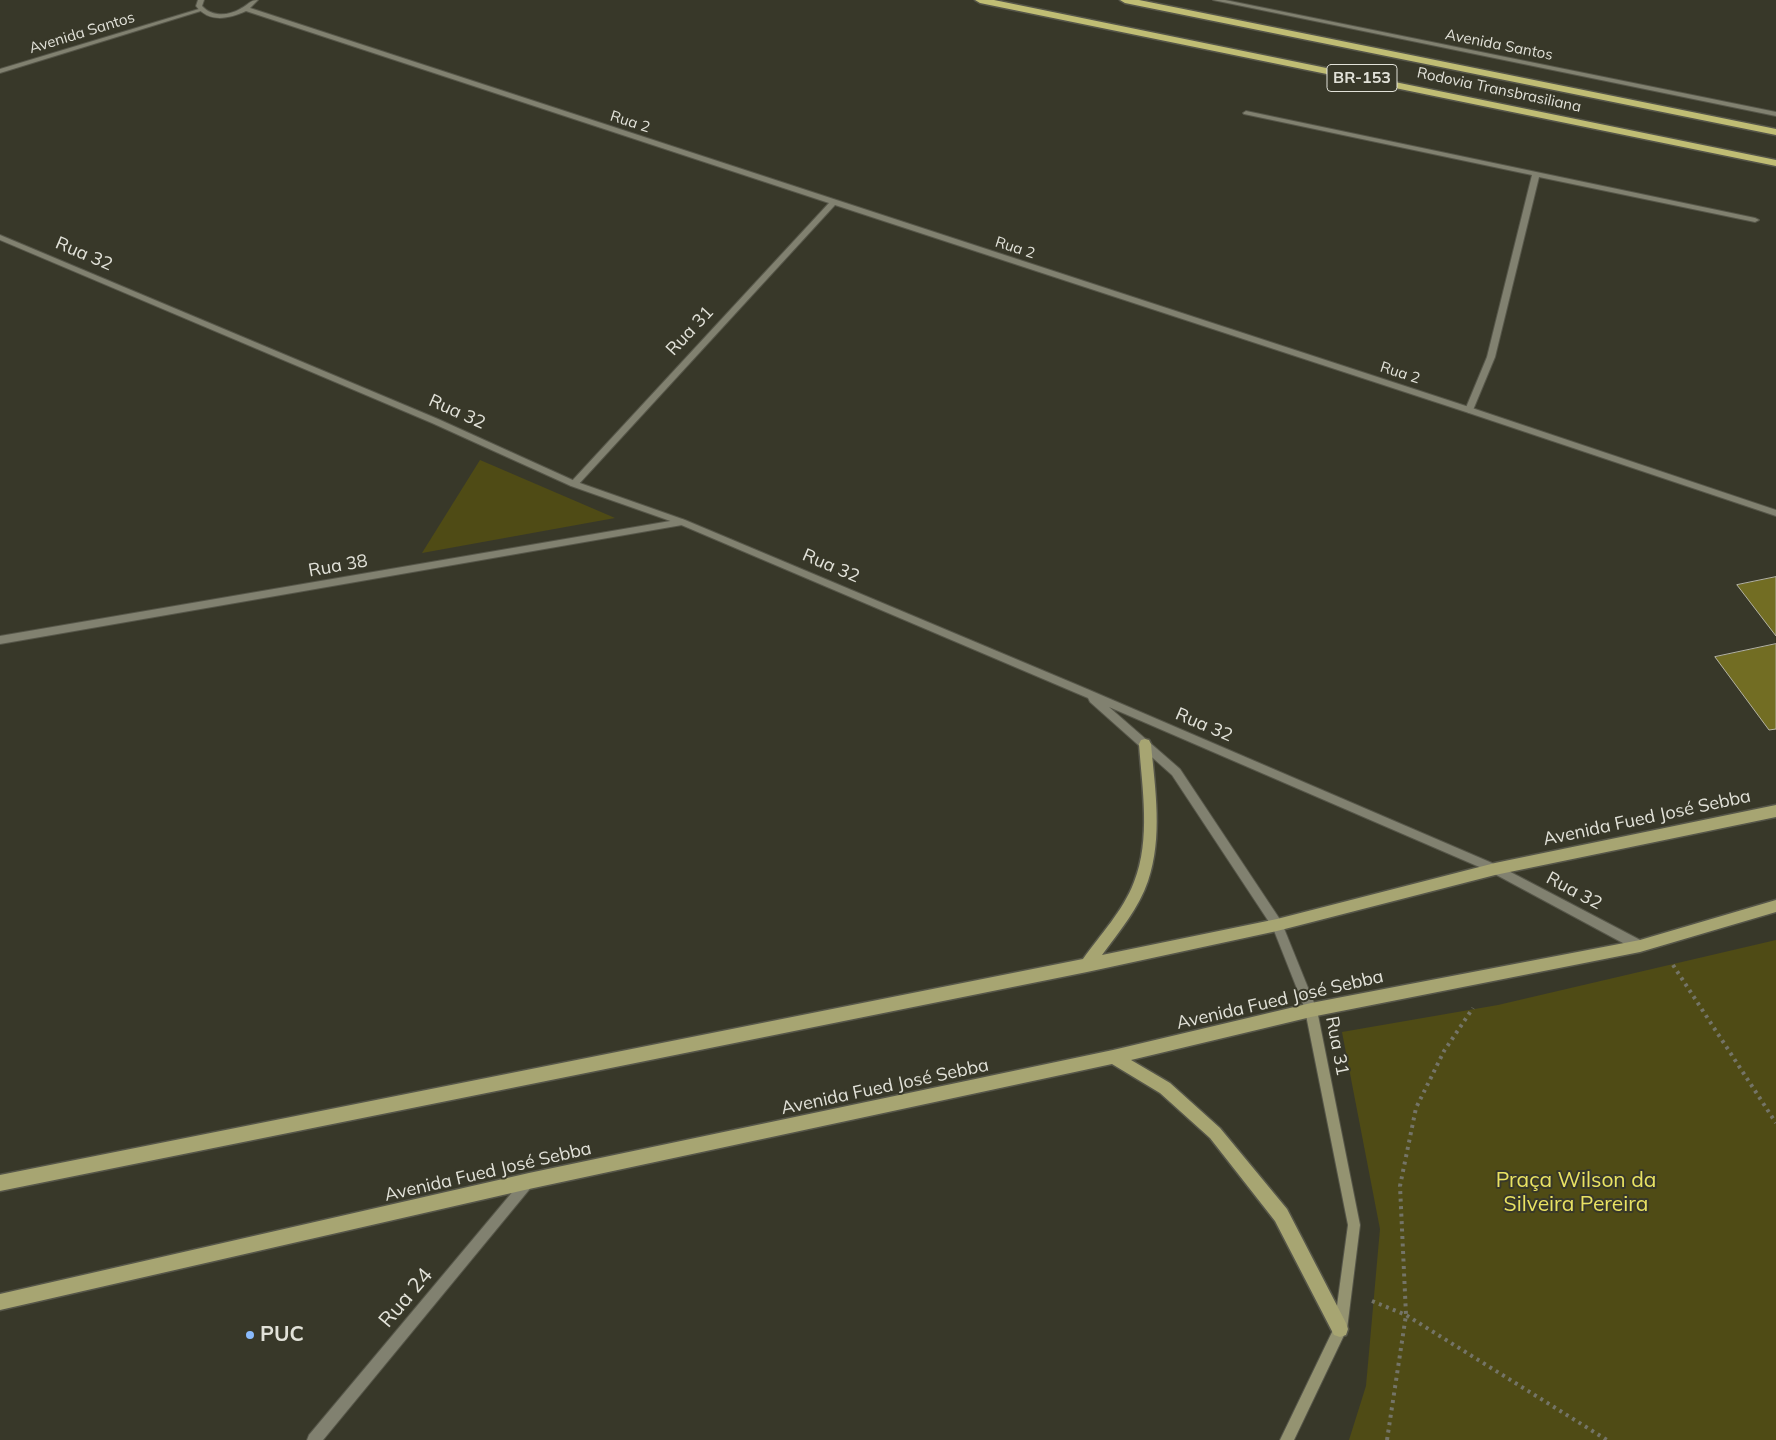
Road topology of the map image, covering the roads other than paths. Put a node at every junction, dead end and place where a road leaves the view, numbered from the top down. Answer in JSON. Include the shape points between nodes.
{"nodes":[{"id":1,"x":201,"y":0,"type":"edge"},
{"id":2,"x":255,"y":0,"type":"edge"},
{"id":3,"x":980,"y":0,"type":"edge"},
{"id":4,"x":1125,"y":0,"type":"edge"},
{"id":5,"x":1216,"y":0,"type":"edge"},
{"id":6,"x":245,"y":9,"type":"junction"},
{"id":7,"x":200,"y":10,"type":"junction"},
{"id":8,"x":0,"y":71,"type":"edge"},
{"id":9,"x":1246,"y":113,"type":"dead end"},
{"id":10,"x":1776,"y":114,"type":"edge"},
{"id":11,"x":1776,"y":132,"type":"edge"},
{"id":12,"x":1776,"y":162,"type":"edge"},
{"id":13,"x":1536,"y":174,"type":"junction"},
{"id":14,"x":833,"y":203,"type":"junction"},
{"id":15,"x":1755,"y":220,"type":"dead end"},
{"id":16,"x":0,"y":237,"type":"edge"},
{"id":17,"x":1469,"y":410,"type":"junction"},
{"id":18,"x":574,"y":484,"type":"junction"},
{"id":19,"x":1776,"y":513,"type":"edge"},
{"id":20,"x":682,"y":522,"type":"junction"},
{"id":21,"x":0,"y":640,"type":"edge"},
{"id":22,"x":1084,"y":692,"type":"junction"},
{"id":23,"x":1145,"y":744,"type":"junction"},
{"id":24,"x":1776,"y":811,"type":"edge"},
{"id":25,"x":1494,"y":869,"type":"junction"},
{"id":26,"x":1776,"y":906,"type":"edge"},
{"id":27,"x":1277,"y":925,"type":"junction"},
{"id":28,"x":1640,"y":946,"type":"junction"},
{"id":29,"x":1087,"y":965,"type":"junction"},
{"id":30,"x":1311,"y":1010,"type":"junction"},
{"id":31,"x":1113,"y":1057,"type":"junction"},
{"id":32,"x":529,"y":1181,"type":"junction"},
{"id":33,"x":0,"y":1183,"type":"edge"},
{"id":34,"x":0,"y":1302,"type":"edge"},
{"id":35,"x":1340,"y":1329,"type":"junction"},
{"id":36,"x":314,"y":1440,"type":"edge"},
{"id":37,"x":1287,"y":1440,"type":"edge"}],
"edges":[{"from":1,"to":7,"type":"street"},
{"from":2,"to":6,"type":"street"},
{"from":3,"to":12,"type":"highway","name":"Rodovia Transbrasiliana","number":"BR-153"},
{"from":4,"to":11,"type":"highway","name":"Rodovia Transbrasiliana","number":"BR-153"},
{"from":5,"to":10,"type":"street","name":"Avenida Santos"},
{"from":6,"to":7,"type":"street","via":[[220,16]]},
{"from":6,"to":14,"type":"street","name":"Rua 2"},
{"from":7,"to":8,"type":"street","name":"Avenida Santos"},
{"from":9,"to":13,"type":"street"},
{"from":13,"to":15,"type":"street"},
{"from":13,"to":17,"type":"street","via":[[1491,357]]},
{"from":14,"to":17,"type":"street","name":"Rua 2"},
{"from":14,"to":18,"type":"street","name":"Rua 31"},
{"from":16,"to":18,"type":"street","name":"Rua 32","via":[[435,421]]},
{"from":17,"to":19,"type":"street","name":"Rua 2"},
{"from":18,"to":20,"type":"street","name":"Rua 32"},
{"from":20,"to":21,"type":"street","name":"Rua 38"},
{"from":20,"to":22,"type":"street","name":"Rua 32"},
{"from":22,"to":23,"type":"street","name":"Rua 31"},
{"from":22,"to":25,"type":"street","name":"Rua 32"},
{"from":23,"to":27,"type":"street","name":"Rua 31","via":[[1176,772]]},
{"from":23,"to":29,"type":"main road","via":[[1149,856],[1134,898]]},
{"from":24,"to":25,"type":"main road","name":"Avenida Fued José Sebba"},
{"from":25,"to":27,"type":"main road","name":"Avenida Fued José Sebba"},
{"from":25,"to":28,"type":"street","name":"Rua 32"},
{"from":26,"to":28,"type":"main road","name":"Avenida Fued José Sebba"},
{"from":27,"to":29,"type":"main road","name":"Avenida Fued José Sebba"},
{"from":27,"to":30,"type":"street","name":"Rua 31"},
{"from":28,"to":30,"type":"main road","name":"Avenida Fued José Sebba"},
{"from":29,"to":33,"type":"main road","name":"Avenida Fued José Sebba"},
{"from":30,"to":31,"type":"main road","name":"Avenida Fued José Sebba"},
{"from":30,"to":35,"type":"main road","name":"Rua 31","via":[[1354,1225]]},
{"from":31,"to":32,"type":"main road","name":"Avenida Fued José Sebba"},
{"from":31,"to":35,"type":"main road","via":[[1164,1088],[1215,1133],[1281,1215]]},
{"from":32,"to":34,"type":"main road","name":"Avenida Fued José Sebba"},
{"from":32,"to":36,"type":"street","name":"Rua 24"},
{"from":35,"to":37,"type":"main road","name":"Rua 31"}]}
